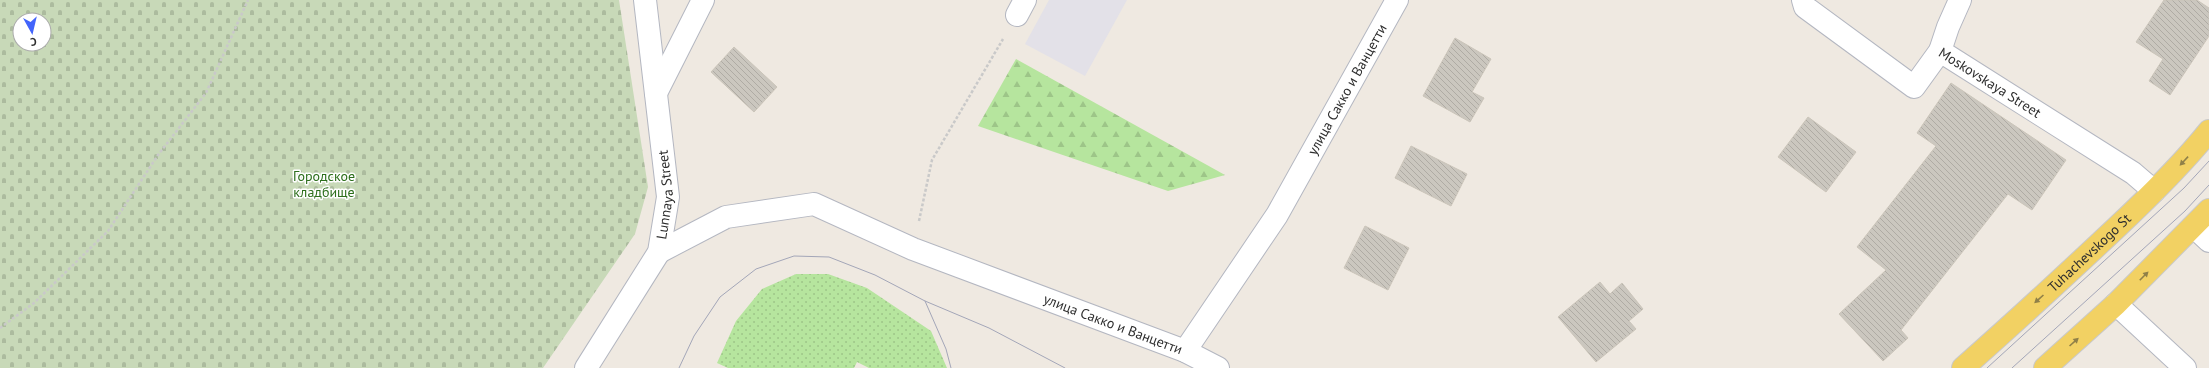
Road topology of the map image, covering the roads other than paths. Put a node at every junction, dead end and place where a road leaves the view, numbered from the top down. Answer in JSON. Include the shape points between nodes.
{"nodes":[{"id":1,"x":645,"y":0,"type":"edge"},
{"id":2,"x":702,"y":0,"type":"edge"},
{"id":3,"x":1397,"y":0,"type":"edge"},
{"id":4,"x":1803,"y":0,"type":"edge"},
{"id":5,"x":1960,"y":0,"type":"edge"},
{"id":6,"x":1940,"y":51,"type":"junction"},
{"id":7,"x":656,"y":93,"type":"junction"},
{"id":8,"x":2209,"y":131,"type":"edge"},
{"id":9,"x":2154,"y":191,"type":"junction"},
{"id":10,"x":2209,"y":210,"type":"edge"},
{"id":11,"x":2201,"y":234,"type":"edge"},
{"id":12,"x":660,"y":252,"type":"junction"},
{"id":13,"x":2116,"y":304,"type":"junction"},
{"id":14,"x":1185,"y":351,"type":"junction"},
{"id":15,"x":586,"y":368,"type":"edge"},
{"id":16,"x":1218,"y":368,"type":"edge"},
{"id":17,"x":1963,"y":368,"type":"edge"},
{"id":18,"x":2045,"y":368,"type":"edge"},
{"id":19,"x":2184,"y":368,"type":"edge"}],
"edges":[{"from":1,"to":7,"type":"street","name":"Lunnaya Street"},
{"from":2,"to":7,"type":"street"},
{"from":3,"to":14,"type":"street","name":"улица Сакко и Ванцетти","via":[[1277,215]]},
{"from":4,"to":6,"type":"street","name":"Moskovskaya Street","via":[[1805,7],[1914,87]]},
{"from":5,"to":6,"type":"street"},
{"from":6,"to":9,"type":"street","name":"Moskovskaya Street","via":[[2133,173]]},
{"from":7,"to":12,"type":"street","name":"Lunnaya Street","via":[[668,197]]},
{"from":8,"to":9,"type":"main road","name":"Tuhachevskogo St","one_way":true},
{"from":9,"to":17,"type":"main road","name":"Tuhachevskogo St","one_way":true,"via":[[2080,263]]},
{"from":10,"to":11,"type":"main road"},
{"from":13,"to":11,"type":"main road","one_way":true},
{"from":12,"to":14,"type":"street","name":"улица Сакко и Ванцетти","via":[[726,217],[814,204],[913,249]]},
{"from":12,"to":15,"type":"street","name":"Lunnaya Street"},
{"from":18,"to":13,"type":"main road","one_way":true},
{"from":13,"to":19,"type":"street"},
{"from":14,"to":16,"type":"street"}]}
